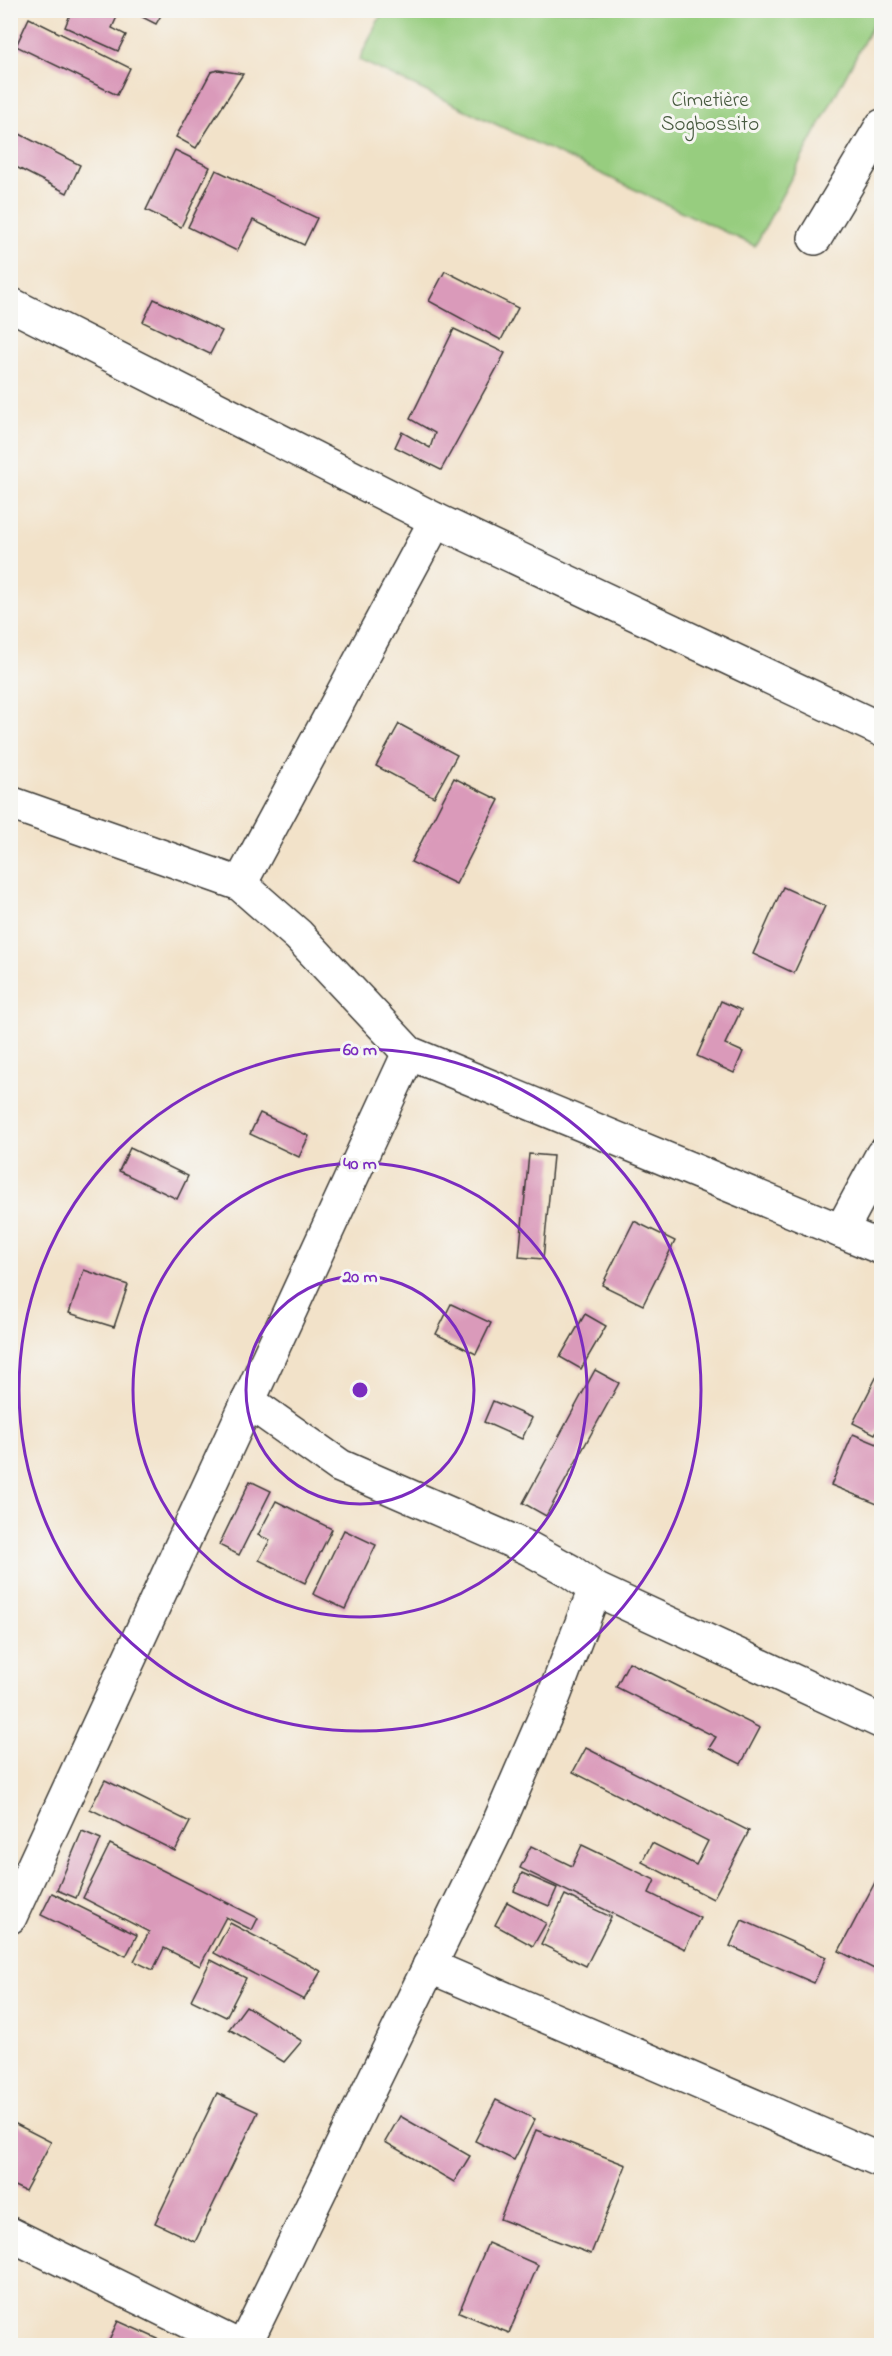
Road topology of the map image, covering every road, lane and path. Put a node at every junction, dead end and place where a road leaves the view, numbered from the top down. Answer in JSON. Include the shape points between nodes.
{"nodes":[{"id":1,"x":882,"y":126,"type":"edge"},
{"id":2,"x":814,"y":238,"type":"dead end"},
{"id":3,"x":10,"y":304,"type":"edge"},
{"id":4,"x":436,"y":520,"type":"junction"},
{"id":5,"x":882,"y":730,"type":"edge"},
{"id":6,"x":10,"y":802,"type":"edge"},
{"id":7,"x":240,"y":884,"type":"junction"},
{"id":8,"x":409,"y":1053,"type":"junction"},
{"id":9,"x":882,"y":1155,"type":"edge"},
{"id":10,"x":841,"y":1231,"type":"junction"},
{"id":11,"x":882,"y":1248,"type":"edge"},
{"id":12,"x":248,"y":1401,"type":"junction"},
{"id":13,"x":595,"y":1590,"type":"junction"},
{"id":14,"x":882,"y":1722,"type":"edge"},
{"id":15,"x":10,"y":1917,"type":"edge"},
{"id":16,"x":429,"y":1966,"type":"junction"},
{"id":17,"x":882,"y":2161,"type":"edge"},
{"id":18,"x":10,"y":2234,"type":"edge"},
{"id":19,"x":238,"y":2346,"type":"edge"},
{"id":20,"x":244,"y":2346,"type":"edge"}],
"edges":[{"from":1,"to":2,"type":"street"},
{"from":3,"to":4,"type":"street"},
{"from":4,"to":5,"type":"street"},
{"from":4,"to":7,"type":"street"},
{"from":6,"to":7,"type":"street"},
{"from":7,"to":8,"type":"street","via":[[298,935]]},
{"from":8,"to":10,"type":"street"},
{"from":8,"to":12,"type":"street"},
{"from":9,"to":10,"type":"street"},
{"from":10,"to":11,"type":"street"},
{"from":12,"to":13,"type":"street","via":[[340,1466],[528,1548]]},
{"from":12,"to":15,"type":"street"},
{"from":13,"to":14,"type":"street"},
{"from":13,"to":16,"type":"street","via":[[495,1832]]},
{"from":16,"to":17,"type":"street"},
{"from":16,"to":20,"type":"street"},
{"from":18,"to":19,"type":"street"}]}
